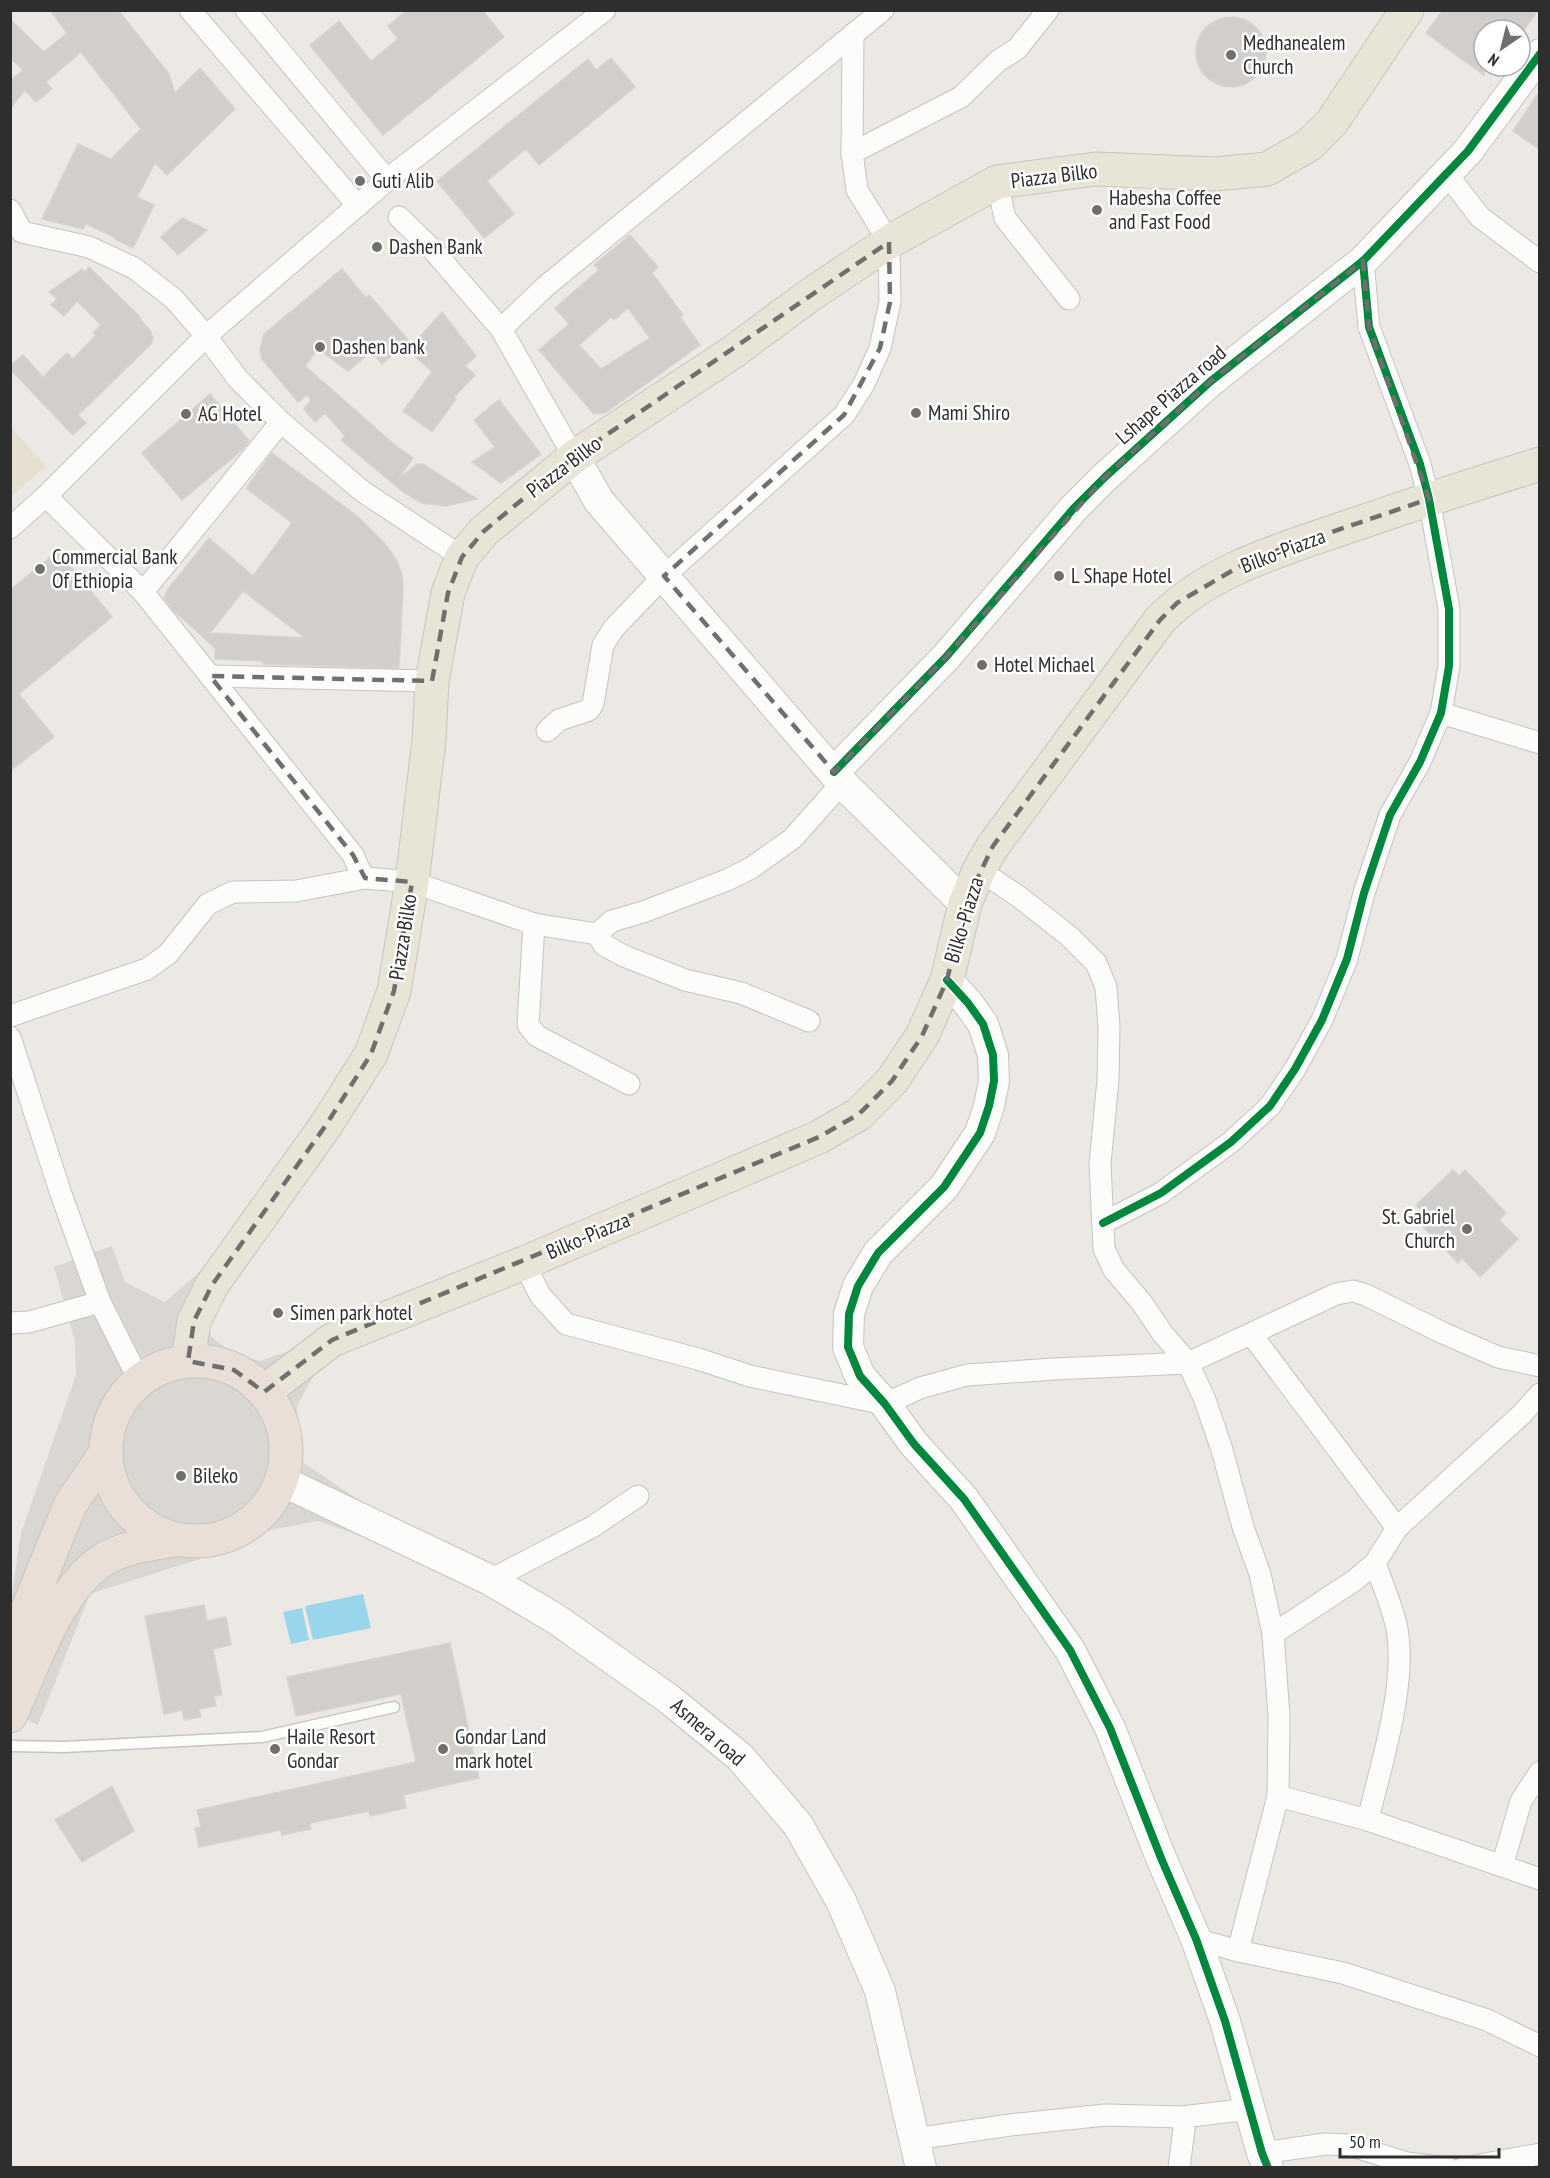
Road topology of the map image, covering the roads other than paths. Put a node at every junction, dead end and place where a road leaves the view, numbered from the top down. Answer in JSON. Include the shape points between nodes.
{"nodes":[{"id":1,"x":190,"y":10,"type":"edge"},
{"id":2,"x":246,"y":10,"type":"edge"},
{"id":3,"x":605,"y":10,"type":"edge"},
{"id":4,"x":884,"y":10,"type":"edge"},
{"id":5,"x":1048,"y":10,"type":"edge"},
{"id":6,"x":1407,"y":10,"type":"edge"},
{"id":7,"x":853,"y":34,"type":"junction"},
{"id":8,"x":1539,"y":54,"type":"edge"},
{"id":9,"x":852,"y":153,"type":"junction"},
{"id":10,"x":1446,"y":173,"type":"junction"},
{"id":11,"x":387,"y":180,"type":"junction"},
{"id":12,"x":997,"y":182,"type":"junction"},
{"id":13,"x":358,"y":206,"type":"junction"},
{"id":14,"x":10,"y":210,"type":"edge"},
{"id":15,"x":399,"y":217,"type":"dead end"},
{"id":16,"x":16,"y":237,"type":"edge"},
{"id":17,"x":889,"y":242,"type":"junction"},
{"id":18,"x":1364,"y":261,"type":"junction"},
{"id":19,"x":1539,"y":262,"type":"edge"},
{"id":20,"x":1070,"y":298,"type":"dead end"},
{"id":21,"x":501,"y":329,"type":"junction"},
{"id":22,"x":206,"y":336,"type":"junction"},
{"id":23,"x":281,"y":422,"type":"junction"},
{"id":24,"x":574,"y":457,"type":"junction"},
{"id":25,"x":1539,"y":464,"type":"edge"},
{"id":26,"x":46,"y":496,"type":"junction"},
{"id":27,"x":1429,"y":499,"type":"junction"},
{"id":28,"x":10,"y":528,"type":"edge"},
{"id":29,"x":462,"y":557,"type":"junction"},
{"id":30,"x":664,"y":576,"type":"junction"},
{"id":31,"x":143,"y":592,"type":"junction"},
{"id":32,"x":210,"y":676,"type":"junction"},
{"id":33,"x":432,"y":681,"type":"junction"},
{"id":34,"x":1441,"y":713,"type":"junction"},
{"id":35,"x":547,"y":731,"type":"dead end"},
{"id":36,"x":1539,"y":743,"type":"edge"},
{"id":37,"x":838,"y":777,"type":"junction"},
{"id":38,"x":979,"y":870,"type":"junction"},
{"id":39,"x":365,"y":878,"type":"junction"},
{"id":40,"x":412,"y":882,"type":"junction"},
{"id":41,"x":965,"y":904,"type":"junction"},
{"id":42,"x":534,"y":924,"type":"junction"},
{"id":43,"x":597,"y":934,"type":"junction"},
{"id":44,"x":947,"y":980,"type":"junction"},
{"id":45,"x":10,"y":1016,"type":"edge"},
{"id":46,"x":809,"y":1021,"type":"dead end"},
{"id":47,"x":10,"y":1037,"type":"edge"},
{"id":48,"x":629,"y":1084,"type":"dead end"},
{"id":49,"x":1103,"y":1223,"type":"junction"},
{"id":50,"x":524,"y":1263,"type":"junction"},
{"id":51,"x":100,"y":1302,"type":"junction"},
{"id":52,"x":10,"y":1323,"type":"edge"},
{"id":53,"x":1251,"y":1334,"type":"junction"},
{"id":54,"x":188,"y":1361,"type":"junction"},
{"id":55,"x":1188,"y":1363,"type":"junction"},
{"id":56,"x":1539,"y":1366,"type":"edge"},
{"id":57,"x":139,"y":1380,"type":"junction"},
{"id":58,"x":264,"y":1392,"type":"junction"},
{"id":59,"x":1539,"y":1394,"type":"edge"},
{"id":60,"x":885,"y":1404,"type":"junction"},
{"id":61,"x":105,"y":1455,"type":"junction"},
{"id":62,"x":282,"y":1481,"type":"junction"},
{"id":63,"x":638,"y":1496,"type":"dead end"},
{"id":64,"x":1397,"y":1528,"type":"junction"},
{"id":65,"x":174,"y":1540,"type":"junction"},
{"id":66,"x":1375,"y":1563,"type":"junction"},
{"id":67,"x":490,"y":1580,"type":"junction"},
{"id":68,"x":1273,"y":1634,"type":"junction"},
{"id":69,"x":10,"y":1653,"type":"edge"},
{"id":70,"x":394,"y":1707,"type":"dead end"},
{"id":71,"x":10,"y":1716,"type":"edge"},
{"id":72,"x":10,"y":1746,"type":"edge"},
{"id":73,"x":1539,"y":1772,"type":"edge"},
{"id":74,"x":1278,"y":1796,"type":"junction"},
{"id":75,"x":1368,"y":1820,"type":"junction"},
{"id":76,"x":1502,"y":1866,"type":"junction"},
{"id":77,"x":1539,"y":1879,"type":"edge"},
{"id":78,"x":1196,"y":1939,"type":"junction"},
{"id":79,"x":1238,"y":1952,"type":"junction"},
{"id":80,"x":1539,"y":2046,"type":"edge"},
{"id":81,"x":1250,"y":2109,"type":"junction"},
{"id":82,"x":1182,"y":2117,"type":"junction"},
{"id":83,"x":915,"y":2139,"type":"junction"},
{"id":84,"x":1539,"y":2154,"type":"edge"},
{"id":85,"x":1265,"y":2160,"type":"edge"},
{"id":86,"x":921,"y":2168,"type":"edge"},
{"id":87,"x":1179,"y":2168,"type":"edge"},
{"id":88,"x":1448,"y":2168,"type":"edge"},
{"id":89,"x":1463,"y":2168,"type":"edge"}],
"edges":[{"from":1,"to":13,"type":"street"},
{"from":2,"to":11,"type":"street"},
{"from":3,"to":11,"type":"street"},
{"from":4,"to":7,"type":"street"},
{"from":5,"to":9,"type":"street","via":[[1017,49],[998,61],[961,97]]},
{"from":6,"to":12,"type":"main road","name":"Piazza Bilko","via":[[1332,122],[1309,145],[1267,169],[1216,174],[1096,169]]},
{"from":7,"to":9,"type":"street"},
{"from":7,"to":21,"type":"street","via":[[546,286]]},
{"from":8,"to":10,"type":"street","name":"Lshape Piazza road","via":[[1468,151]]},
{"from":9,"to":17,"type":"street","via":[[857,190]]},
{"from":10,"to":18,"type":"street","name":"Lshape Piazza road"},
{"from":10,"to":19,"type":"street","via":[[1480,217]]},
{"from":11,"to":13,"type":"street"},
{"from":12,"to":17,"type":"main road","name":"Piazza Bilko"},
{"from":12,"to":20,"type":"street","via":[[1005,218]]},
{"from":13,"to":22,"type":"street"},
{"from":14,"to":16,"type":"street"},
{"from":15,"to":21,"type":"street"},
{"from":16,"to":22,"type":"street","via":[[89,247],[134,268],[174,298]]},
{"from":17,"to":24,"type":"main road","name":"Piazza Bilko"},
{"from":17,"to":30,"type":"street","via":[[890,302],[880,348],[844,415]]},
{"from":18,"to":27,"type":"street","via":[[1369,327],[1420,464]]},
{"from":18,"to":37,"type":"street","name":"Lshape Piazza road","via":[[1210,381],[1074,508]]},
{"from":21,"to":24,"type":"street"},
{"from":22,"to":23,"type":"street","via":[[238,379]]},
{"from":22,"to":26,"type":"street"},
{"from":23,"to":29,"type":"street","via":[[362,491]]},
{"from":23,"to":31,"type":"street"},
{"from":24,"to":29,"type":"main road","name":"Piazza Bilko","via":[[484,531]]},
{"from":24,"to":30,"type":"street","via":[[599,501]]},
{"from":25,"to":27,"type":"main road","name":"Bilko-Piazza"},
{"from":26,"to":28,"type":"street"},
{"from":26,"to":31,"type":"street"},
{"from":27,"to":34,"type":"street","via":[[1449,609],[1449,666]]},
{"from":27,"to":38,"type":"main road","name":"Bilko-Piazza","via":[[1252,560],[1177,603],[1160,620]]},
{"from":29,"to":33,"type":"main road","name":"Piazza Bilko","via":[[448,593]]},
{"from":30,"to":35,"type":"street","via":[[608,636],[589,710],[559,720]]},
{"from":30,"to":37,"type":"street"},
{"from":31,"to":32,"type":"street"},
{"from":32,"to":33,"type":"street"},
{"from":32,"to":39,"type":"street","via":[[353,855]]},
{"from":33,"to":40,"type":"main road","name":"Piazza Bilko"},
{"from":34,"to":36,"type":"street"},
{"from":34,"to":49,"type":"street","via":[[1420,762],[1390,815],[1347,959],[1322,1020],[1295,1069],[1270,1106],[1231,1142],[1161,1193]]},
{"from":37,"to":41,"type":"street"},
{"from":37,"to":43,"type":"street","via":[[792,839],[751,868],[612,921]]},
{"from":38,"to":41,"type":"main road","name":"Bilko-Piazza"},
{"from":38,"to":49,"type":"street","via":[[1069,936],[1096,963],[1106,987],[1108,1080],[1100,1164]]},
{"from":39,"to":40,"type":"street"},
{"from":39,"to":45,"type":"street","via":[[296,891],[233,892],[208,904],[168,954],[147,969]]},
{"from":40,"to":42,"type":"street"},
{"from":40,"to":54,"type":"main road","name":"Piazza Bilko","via":[[394,991],[371,1054],[326,1125],[212,1285],[194,1321]]},
{"from":41,"to":44,"type":"main road","name":"Bilko-Piazza"},
{"from":42,"to":43,"type":"street"},
{"from":42,"to":48,"type":"street","via":[[528,1025],[537,1036]]},
{"from":43,"to":46,"type":"street","via":[[604,945],[624,956],[685,980],[741,993]]},
{"from":44,"to":50,"type":"main road","name":"Bilko-Piazza","via":[[922,1036],[892,1081],[859,1114],[819,1137]]},
{"from":44,"to":60,"type":"street","via":[[983,1024],[993,1055],[994,1081],[980,1133],[944,1188],[878,1253],[858,1286],[849,1314],[848,1347],[860,1376]]},
{"from":47,"to":51,"type":"street"},
{"from":49,"to":55,"type":"street","via":[[1104,1249],[1114,1270]]},
{"from":50,"to":58,"type":"main road","name":"Bilko-Piazza","via":[[332,1340]]},
{"from":50,"to":60,"type":"street","via":[[540,1295],[566,1324],[750,1377]]},
{"from":51,"to":52,"type":"street","via":[[29,1322]]},
{"from":51,"to":57,"type":"street"},
{"from":53,"to":55,"type":"street"},
{"from":53,"to":56,"type":"street","via":[[1336,1294],[1353,1291],[1498,1357]]},
{"from":53,"to":64,"type":"street"},
{"from":54,"to":57,"type":"highway","via":[[162,1367]]},
{"from":54,"to":58,"type":"highway","via":[[212,1362],[234,1370]]},
{"from":55,"to":60,"type":"street","via":[[967,1376],[920,1388]]},
{"from":55,"to":68,"type":"street","via":[[1222,1450],[1260,1574]]},
{"from":57,"to":61,"type":"highway","via":[[120,1401],[108,1426]]},
{"from":58,"to":62,"type":"highway","via":[[277,1408],[283,1427],[286,1454]]},
{"from":59,"to":64,"type":"street"},
{"from":60,"to":78,"type":"street","via":[[964,1499],[1070,1650],[1110,1728]]},
{"from":61,"to":65,"type":"highway","via":[[110,1483],[125,1509],[147,1528]]},
{"from":61,"to":69,"type":"highway","via":[[70,1505]]},
{"from":62,"to":65,"type":"highway","via":[[269,1505],[235,1533],[201,1542]]},
{"from":62,"to":67,"type":"street","name":"Asmera road"},
{"from":63,"to":67,"type":"street","via":[[592,1527]]},
{"from":64,"to":66,"type":"street"},
{"from":65,"to":71,"type":"highway","via":[[134,1548],[104,1560],[78,1582],[62,1604]]},
{"from":66,"to":68,"type":"street"},
{"from":66,"to":75,"type":"street","via":[[1397,1628],[1400,1665]]},
{"from":67,"to":83,"type":"street","name":"Asmera road","via":[[556,1619],[669,1699],[740,1757],[798,1825],[841,1901],[880,1991]]},
{"from":68,"to":74,"type":"street"},
{"from":70,"to":72,"type":"lane","via":[[262,1737]]},
{"from":73,"to":76,"type":"street","via":[[1521,1801]]},
{"from":74,"to":75,"type":"street"},
{"from":74,"to":79,"type":"street"},
{"from":75,"to":76,"type":"street"},
{"from":76,"to":77,"type":"street"},
{"from":78,"to":79,"type":"street"},
{"from":78,"to":81,"type":"street"},
{"from":79,"to":80,"type":"street","via":[[1343,1973],[1487,2020]]},
{"from":81,"to":82,"type":"street"},
{"from":81,"to":85,"type":"street"},
{"from":82,"to":83,"type":"street","via":[[1105,2115]]},
{"from":82,"to":87,"type":"street"},
{"from":83,"to":86,"type":"street","name":"Asmera road"},
{"from":84,"to":89,"type":"street"},
{"from":85,"to":88,"type":"street","via":[[1325,2144],[1349,2145],[1407,2163]]}]}
